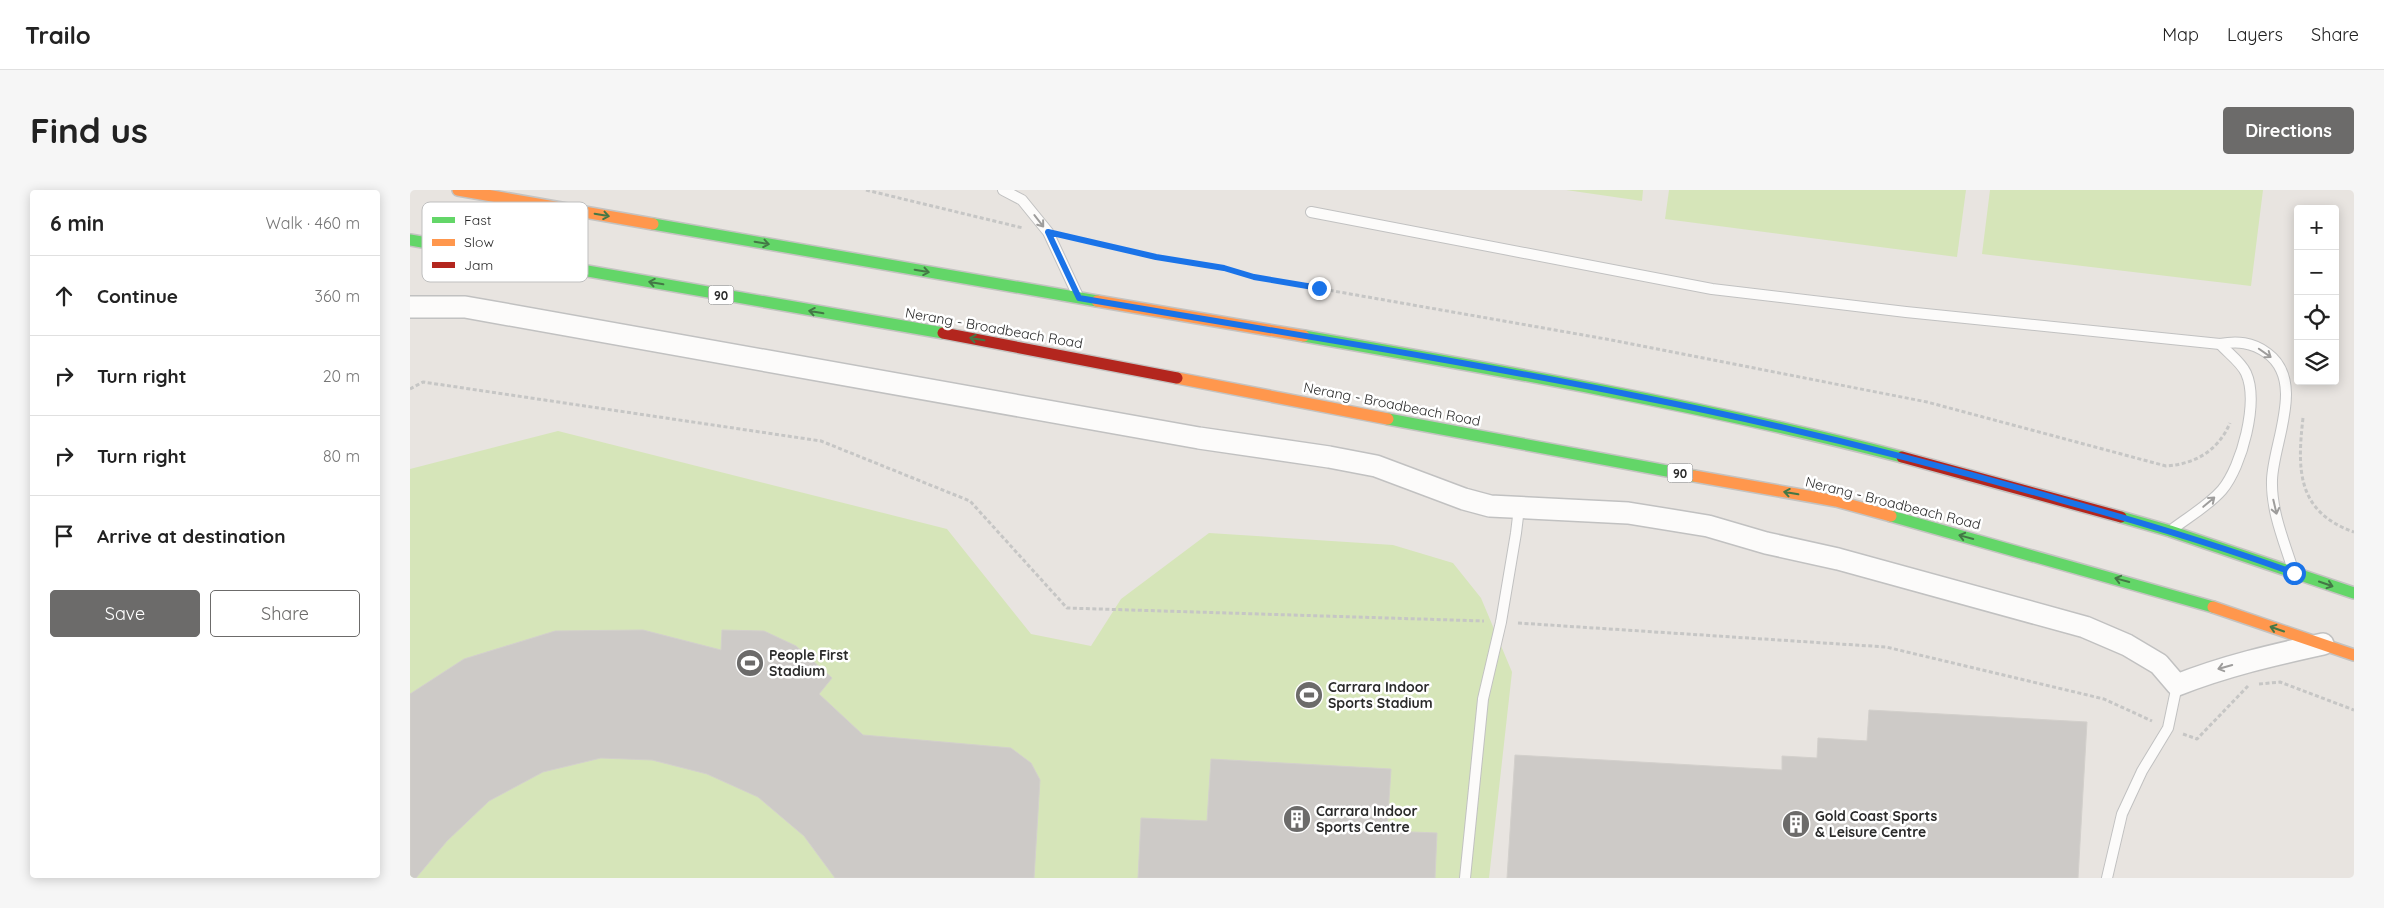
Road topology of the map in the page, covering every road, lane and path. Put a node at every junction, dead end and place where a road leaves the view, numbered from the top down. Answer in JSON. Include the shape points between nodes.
{"nodes":[{"id":1,"x":458,"y":190,"type":"edge"},
{"id":2,"x":866,"y":190,"type":"edge"},
{"id":3,"x":1002,"y":190,"type":"edge"},
{"id":4,"x":488,"y":192,"type":"edge"},
{"id":5,"x":544,"y":202,"type":"edge"},
{"id":6,"x":588,"y":210,"type":"edge"},
{"id":7,"x":1310,"y":212,"type":"dead end"},
{"id":8,"x":1048,"y":232,"type":"junction"},
{"id":9,"x":588,"y":271,"type":"edge"},
{"id":10,"x":1079,"y":298,"type":"junction"},
{"id":11,"x":410,"y":307,"type":"edge"},
{"id":12,"x":2220,"y":344,"type":"junction"},
{"id":13,"x":410,"y":389,"type":"edge"},
{"id":14,"x":2303,"y":417,"type":"dead end"},
{"id":15,"x":2231,"y":420,"type":"dead end"},
{"id":16,"x":1519,"y":508,"type":"junction"},
{"id":17,"x":2170,"y":531,"type":"junction"},
{"id":18,"x":2354,"y":532,"type":"edge"},
{"id":19,"x":2294,"y":573,"type":"junction"},
{"id":20,"x":2354,"y":593,"type":"edge"},
{"id":21,"x":1501,"y":622,"type":"junction"},
{"id":22,"x":2324,"y":644,"type":"junction"},
{"id":23,"x":2354,"y":656,"type":"edge"},
{"id":24,"x":2177,"y":685,"type":"junction"},
{"id":25,"x":2354,"y":710,"type":"edge"},
{"id":26,"x":2168,"y":728,"type":"junction"},
{"id":27,"x":1465,"y":878,"type":"edge"},
{"id":28,"x":2107,"y":878,"type":"edge"}],
"edges":[{"from":1,"to":4,"type":"main road"},
{"from":2,"to":8,"type":"path"},
{"from":3,"to":8,"type":"lane","one_way":true,"via":[[1022,200]]},
{"from":4,"to":5,"type":"main road","one_way":true},
{"from":6,"to":10,"type":"main road","one_way":true},
{"from":7,"to":12,"type":"lane","via":[[1712,288]]},
{"from":8,"to":10,"type":"lane"},
{"from":8,"to":15,"type":"path","via":[[1254,277],[1606,339],[1927,402],[2166,466],[2180,465],[2204,455],[2216,446]]},
{"from":22,"to":9,"type":"main road","name":"Nerang - Broadbeach Road","number":"90","one_way":true,"via":[[2183,597],[1836,501],[1526,446],[949,334]]},
{"from":10,"to":17,"type":"main road","via":[[1658,400],[1913,460]]},
{"from":11,"to":16,"type":"street","via":[[465,307],[1199,438],[1329,457],[1376,466],[1490,506]]},
{"from":17,"to":12,"type":"lane","one_way":true,"via":[[2222,490],[2238,460],[2248,424],[2251,395],[2245,372]]},
{"from":12,"to":19,"type":"lane","one_way":true,"via":[[2234,341],[2250,344],[2270,355],[2282,371],[2285,402],[2272,479],[2273,501]]},
{"from":13,"to":21,"type":"path","via":[[422,382],[821,441],[970,501],[1067,608]]},
{"from":14,"to":18,"type":"path","via":[[2300,464],[2304,488],[2320,512]]},
{"from":16,"to":21,"type":"lane"},
{"from":16,"to":24,"type":"street","via":[[1628,513],[1708,526],[1838,559],[2085,626],[2127,644],[2159,664]]},
{"from":17,"to":19,"type":"main road"},
{"from":19,"to":20,"type":"main road","one_way":true},
{"from":21,"to":26,"type":"path","via":[[1886,647],[2104,698]]},
{"from":21,"to":27,"type":"lane","via":[[1483,699]]},
{"from":22,"to":23,"type":"main road","name":"Nerang - Broadbeach Road","number":"90"},
{"from":22,"to":24,"type":"street","one_way":true,"via":[[2255,658]]},
{"from":24,"to":26,"type":"lane"},
{"from":25,"to":26,"type":"path","via":[[2280,682],[2249,685],[2197,739]]},
{"from":26,"to":28,"type":"lane","via":[[2142,771],[2122,814]]}]}
